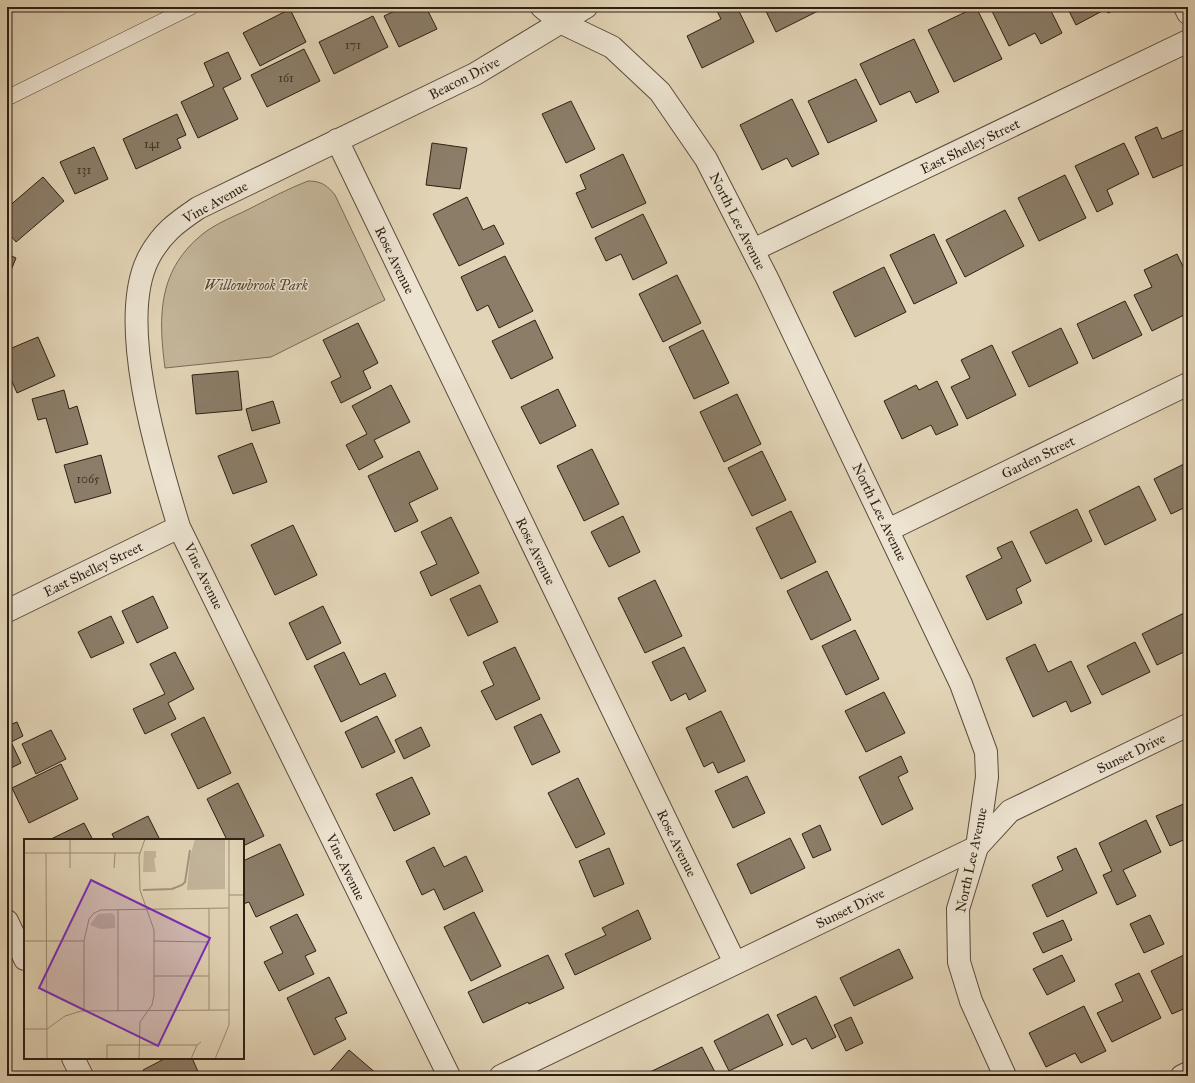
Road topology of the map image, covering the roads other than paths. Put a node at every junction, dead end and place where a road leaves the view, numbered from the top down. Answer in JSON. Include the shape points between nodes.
{"nodes":[{"id":1,"x":191,"y":7,"type":"edge"},
{"id":2,"x":542,"y":7,"type":"edge"},
{"id":3,"x":586,"y":7,"type":"edge"},
{"id":4,"x":1185,"y":7,"type":"edge"},
{"id":5,"x":1188,"y":13,"type":"edge"},
{"id":6,"x":560,"y":22,"type":"junction"},
{"id":7,"x":1188,"y":41,"type":"edge"},
{"id":8,"x":7,"y":98,"type":"edge"},
{"id":9,"x":337,"y":140,"type":"junction"},
{"id":10,"x":753,"y":250,"type":"junction"},
{"id":11,"x":1188,"y":384,"type":"edge"},
{"id":12,"x":179,"y":528,"type":"junction"},
{"id":13,"x":888,"y":530,"type":"junction"},
{"id":14,"x":7,"y":610,"type":"edge"},
{"id":15,"x":1188,"y":725,"type":"edge"},
{"id":16,"x":977,"y":847,"type":"junction"},
{"id":17,"x":7,"y":921,"type":"edge"},
{"id":18,"x":24,"y":957,"type":"edge"},
{"id":19,"x":735,"y":963,"type":"junction"},
{"id":20,"x":74,"y":1059,"type":"edge"},
{"id":21,"x":1188,"y":1073,"type":"edge"},
{"id":22,"x":82,"y":1076,"type":"edge"},
{"id":23,"x":449,"y":1076,"type":"edge"},
{"id":24,"x":500,"y":1076,"type":"edge"},
{"id":25,"x":1005,"y":1076,"type":"edge"},
{"id":26,"x":1182,"y":1076,"type":"edge"}],
"edges":[{"from":1,"to":8,"type":"lane"},
{"from":2,"to":6,"type":"street","name":"North Lee Avenue"},
{"from":3,"to":6,"type":"street","name":"Beacon Drive"},
{"from":4,"to":5,"type":"street"},
{"from":6,"to":9,"type":"street","name":"Beacon Drive","via":[[475,74]]},
{"from":6,"to":10,"type":"street","name":"North Lee Avenue","via":[[612,47],[660,92],[706,159]]},
{"from":7,"to":10,"type":"street","name":"East Shelley Street"},
{"from":9,"to":12,"type":"street","name":"Vine Avenue","via":[[198,208],[169,228],[149,258],[138,289],[137,329],[147,410]]},
{"from":9,"to":19,"type":"street","name":"Rose Avenue"},
{"from":10,"to":13,"type":"street","name":"North Lee Avenue"},
{"from":11,"to":13,"type":"street","name":"Garden Street"},
{"from":12,"to":14,"type":"street","name":"East Shelley Street"},
{"from":12,"to":23,"type":"street","name":"Vine Avenue"},
{"from":13,"to":16,"type":"street","name":"North Lee Avenue","via":[[962,684],[986,752],[987,778]]},
{"from":15,"to":16,"type":"street","name":"Sunset Drive","via":[[1010,811]]},
{"from":16,"to":19,"type":"street","name":"Sunset Drive"},
{"from":16,"to":25,"type":"street","name":"North Lee Avenue","via":[[958,909],[959,962],[971,1000]]},
{"from":17,"to":18,"type":"street"},
{"from":19,"to":24,"type":"street","name":"Sunset Drive"},
{"from":20,"to":22,"type":"street"},
{"from":21,"to":26,"type":"street"}]}
